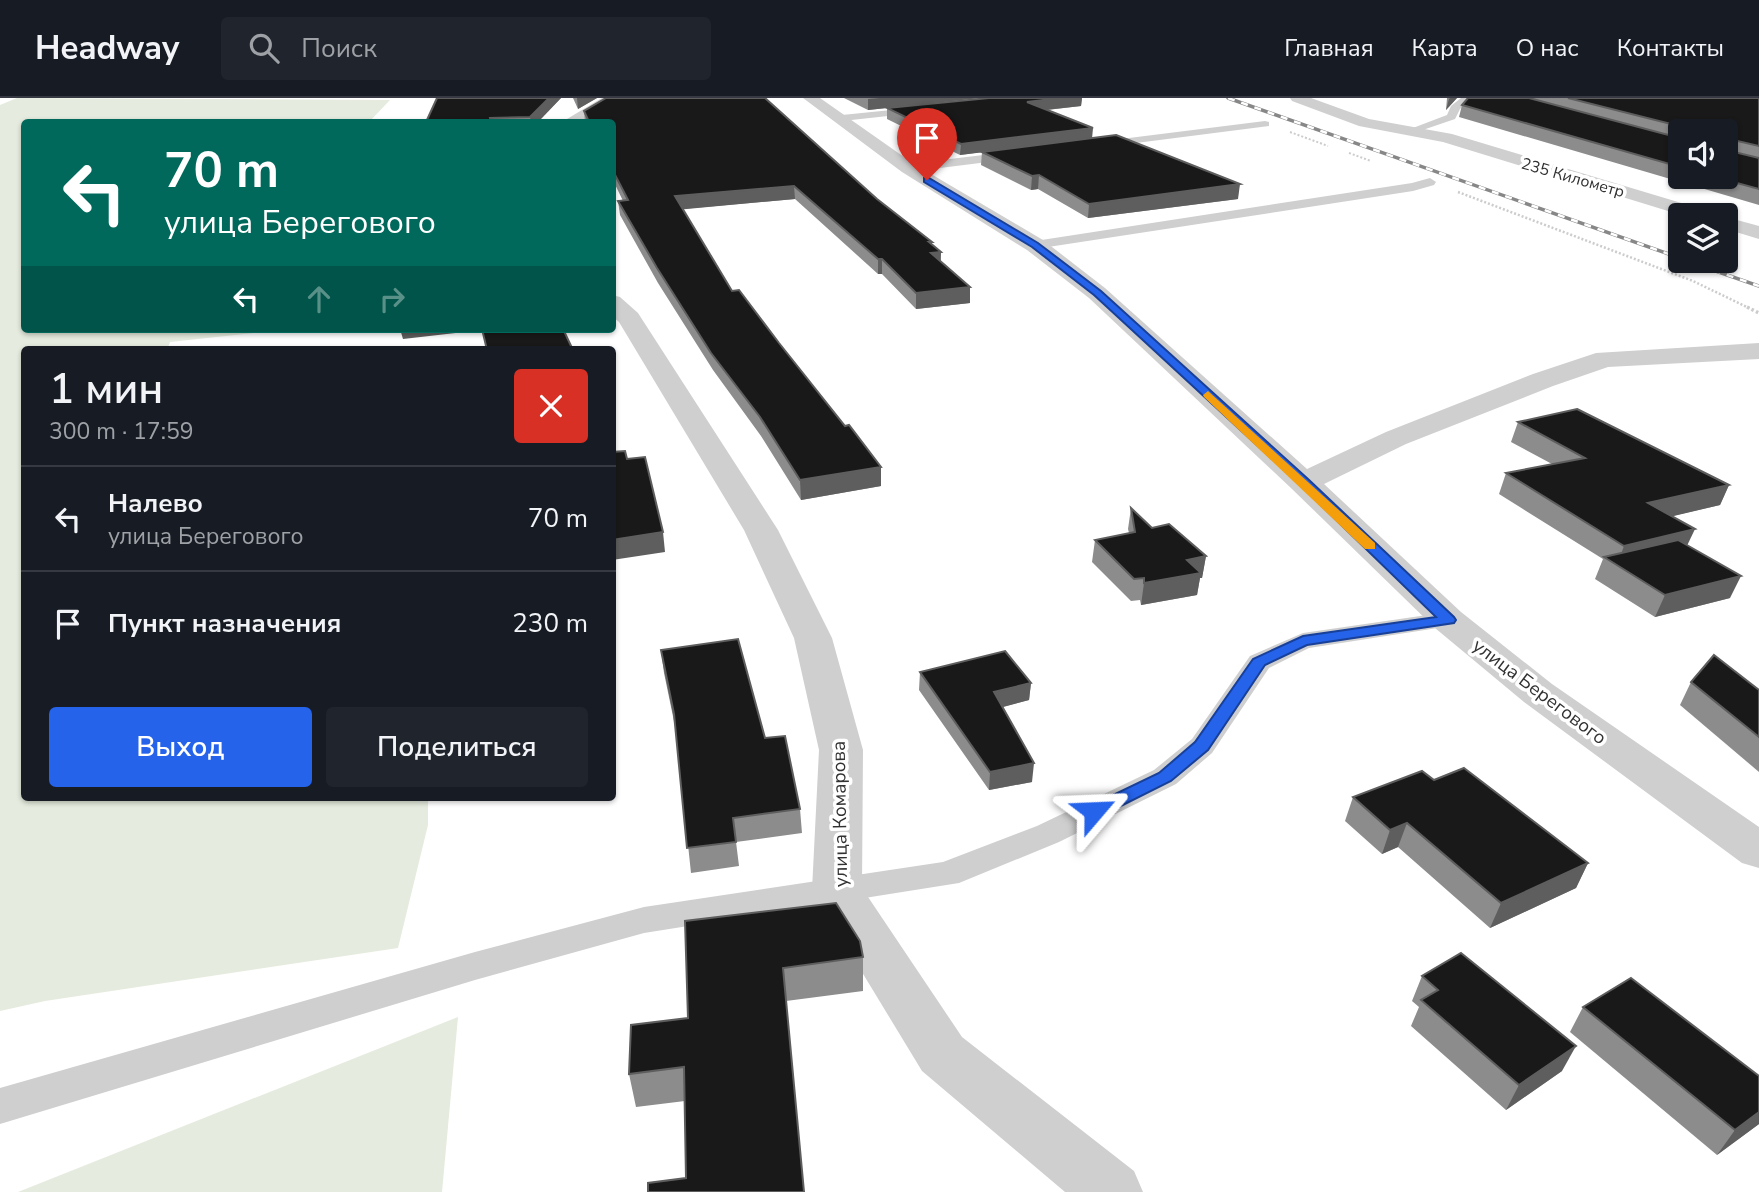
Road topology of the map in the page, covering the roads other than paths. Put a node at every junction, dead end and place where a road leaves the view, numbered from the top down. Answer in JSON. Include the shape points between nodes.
{"nodes":[{"id":1,"x":613,"y":98,"type":"edge"},
{"id":2,"x":810,"y":98,"type":"edge"},
{"id":3,"x":1297,"y":98,"type":"edge"},
{"id":4,"x":1467,"y":98,"type":"edge"},
{"id":5,"x":938,"y":108,"type":"edge"},
{"id":6,"x":842,"y":118,"type":"junction"},
{"id":7,"x":575,"y":119,"type":"edge"},
{"id":8,"x":1265,"y":124,"type":"road end"},
{"id":9,"x":1411,"y":131,"type":"junction"},
{"id":10,"x":1080,"y":147,"type":"edge"},
{"id":11,"x":1027,"y":154,"type":"edge"},
{"id":12,"x":908,"y":169,"type":"junction"},
{"id":13,"x":1430,"y":182,"type":"road end"},
{"id":14,"x":1668,"y":205,"type":"edge"},
{"id":15,"x":1738,"y":227,"type":"edge"},
{"id":16,"x":1759,"y":233,"type":"edge"},
{"id":17,"x":1035,"y":245,"type":"junction"},
{"id":18,"x":616,"y":306,"type":"edge"},
{"id":19,"x":1759,"y":351,"type":"edge"},
{"id":20,"x":1303,"y":482,"type":"junction"},
{"id":21,"x":1448,"y":620,"type":"junction"},
{"id":22,"x":1759,"y":851,"type":"edge"},
{"id":23,"x":837,"y":890,"type":"junction"},
{"id":24,"x":0,"y":1106,"type":"edge"},
{"id":25,"x":1112,"y":1192,"type":"edge"}],
"edges":[{"from":1,"to":7,"type":"street"},
{"from":2,"to":6,"type":"street","name":"улица Берегового"},
{"from":3,"to":9,"type":"street","name":"235 Километр","via":[[1365,123]]},
{"from":4,"to":9,"type":"lane","via":[[1451,117]]},
{"from":5,"to":6,"type":"lane"},
{"from":6,"to":12,"type":"street","name":"улица Берегового"},
{"from":8,"to":10,"type":"lane"},
{"from":9,"to":14,"type":"street","name":"235 Километр"},
{"from":11,"to":12,"type":"lane"},
{"from":12,"to":17,"type":"street","name":"улица Берегового"},
{"from":13,"to":17,"type":"lane"},
{"from":15,"to":16,"type":"street"},
{"from":17,"to":20,"type":"street","name":"улица Берегового","via":[[1097,293]]},
{"from":18,"to":23,"type":"street","name":"улица Комарова","via":[[629,318],[761,530],[813,638],[841,750]]},
{"from":19,"to":20,"type":"street","via":[[1605,359],[1396,438]]},
{"from":20,"to":21,"type":"street","name":"улица Берегового"},
{"from":21,"to":22,"type":"street","name":"улица Берегового","via":[[1538,693]]},
{"from":21,"to":23,"type":"lane","via":[[1303,641],[1259,662],[1202,746],[1165,777],[1048,834],[947,874]]},
{"from":23,"to":24,"type":"lane","via":[[645,920]]},
{"from":23,"to":25,"type":"street","name":"улица Комарова","via":[[942,1054]]}]}
